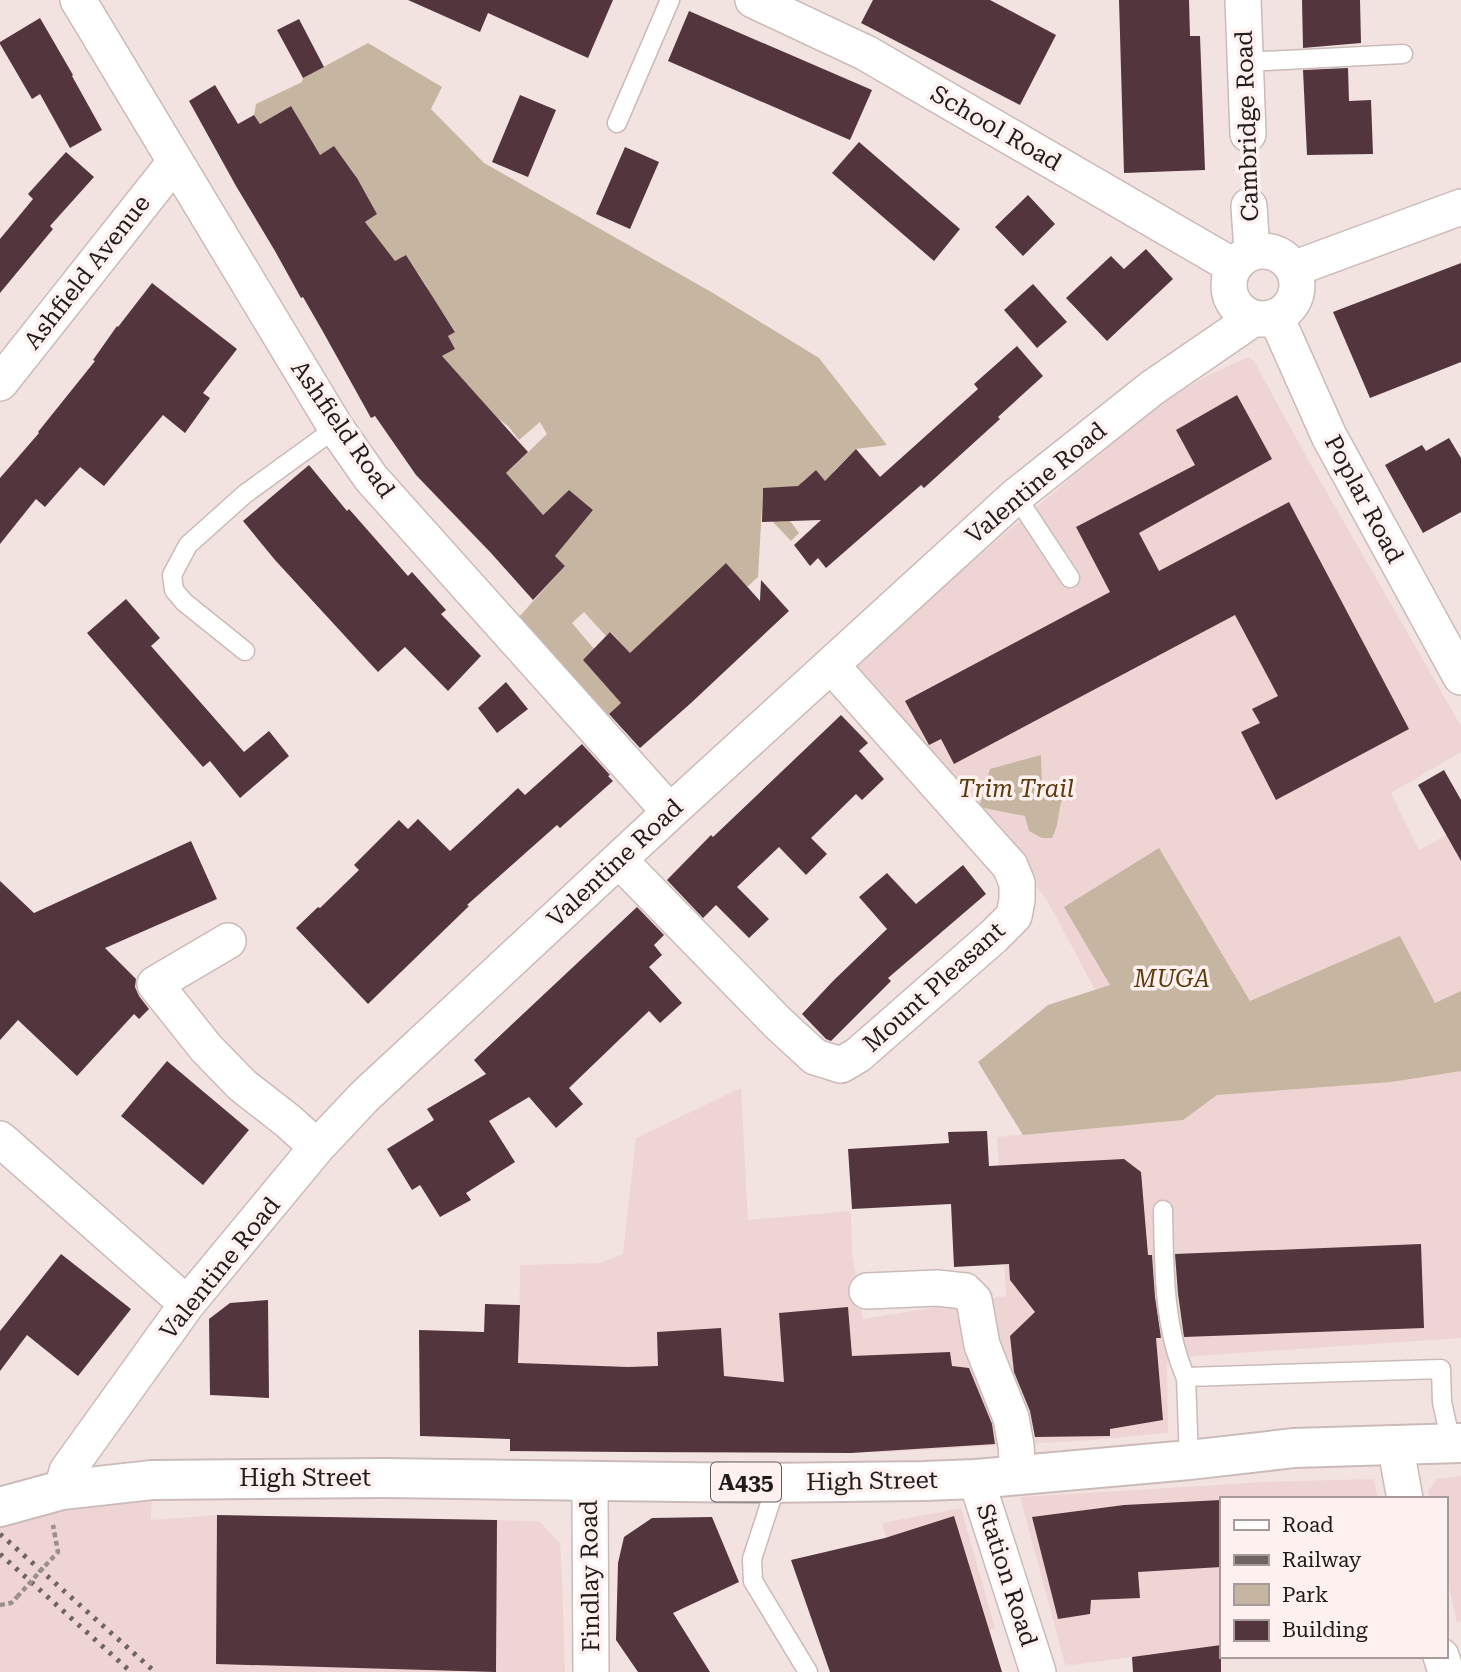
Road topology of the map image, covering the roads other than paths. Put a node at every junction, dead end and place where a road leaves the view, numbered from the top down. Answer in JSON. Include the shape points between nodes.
{"nodes":[{"id":1,"x":78,"y":0,"type":"edge"},
{"id":2,"x":670,"y":0,"type":"edge"},
{"id":3,"x":753,"y":0,"type":"edge"},
{"id":4,"x":1243,"y":0,"type":"edge"},
{"id":5,"x":1402,"y":54,"type":"dead end"},
{"id":6,"x":1245,"y":62,"type":"junction"},
{"id":7,"x":617,"y":123,"type":"dead end"},
{"id":8,"x":1248,"y":134,"type":"dead end"},
{"id":9,"x":175,"y":162,"type":"junction"},
{"id":10,"x":1249,"y":206,"type":"dead end"},
{"id":11,"x":1461,"y":206,"type":"edge"},
{"id":12,"x":1243,"y":259,"type":"junction"},
{"id":13,"x":1293,"y":269,"type":"junction"},
{"id":14,"x":1265,"y":317,"type":"junction"},
{"id":15,"x":0,"y":383,"type":"edge"},
{"id":16,"x":336,"y":428,"type":"junction"},
{"id":17,"x":1016,"y":496,"type":"junction"},
{"id":18,"x":1070,"y":579,"type":"dead end"},
{"id":19,"x":245,"y":651,"type":"dead end"},
{"id":20,"x":831,"y":665,"type":"junction"},
{"id":21,"x":1459,"y":669,"type":"edge"},
{"id":22,"x":670,"y":812,"type":"junction"},
{"id":23,"x":619,"y":860,"type":"junction"},
{"id":24,"x":228,"y":941,"type":"dead end"},
{"id":25,"x":0,"y":1139,"type":"edge"},
{"id":26,"x":317,"y":1147,"type":"junction"},
{"id":27,"x":1163,"y":1210,"type":"dead end"},
{"id":28,"x":867,"y":1291,"type":"dead end"},
{"id":29,"x":187,"y":1304,"type":"junction"},
{"id":30,"x":1186,"y":1378,"type":"junction"},
{"id":31,"x":1456,"y":1443,"type":"edge"},
{"id":32,"x":1395,"y":1444,"type":"junction"},
{"id":33,"x":1189,"y":1460,"type":"junction"},
{"id":34,"x":1018,"y":1474,"type":"junction"},
{"id":35,"x":976,"y":1479,"type":"junction"},
{"id":36,"x":588,"y":1480,"type":"junction"},
{"id":37,"x":777,"y":1482,"type":"junction"},
{"id":38,"x":1405,"y":1497,"type":"edge"},
{"id":39,"x":31,"y":1498,"type":"edge"},
{"id":40,"x":591,"y":1672,"type":"edge"},
{"id":41,"x":808,"y":1672,"type":"edge"},
{"id":42,"x":1038,"y":1672,"type":"edge"}],
"edges":[{"from":1,"to":9,"type":"street","name":"Ashfield Road"},
{"from":2,"to":7,"type":"lane"},
{"from":3,"to":12,"type":"street","name":"School Road","via":[[866,53]]},
{"from":4,"to":6,"type":"street","name":"Cambridge Road"},
{"from":5,"to":6,"type":"lane"},
{"from":6,"to":8,"type":"street","name":"Cambridge Road"},
{"from":9,"to":15,"type":"street","name":"Ashfield Avenue"},
{"from":9,"to":16,"type":"street","name":"Ashfield Road"},
{"from":10,"to":12,"type":"street","name":"Cambridge Road"},
{"from":11,"to":13,"type":"street"},
{"from":12,"to":13,"type":"street","via":[[1268,251]]},
{"from":12,"to":14,"type":"street","via":[[1228,282],[1230,298],[1240,311]]},
{"from":13,"to":14,"type":"street","via":[[1295,296],[1288,308]]},
{"from":14,"to":17,"type":"street","name":"Valentine Road","via":[[1152,388]]},
{"from":14,"to":21,"type":"street","name":"Poplar Road"},
{"from":16,"to":19,"type":"lane","via":[[245,494],[188,545],[172,575],[174,590],[184,602]]},
{"from":16,"to":22,"type":"street","name":"Ashfield Road","via":[[371,478]]},
{"from":17,"to":18,"type":"lane"},
{"from":17,"to":20,"type":"street","name":"Valentine Road"},
{"from":20,"to":22,"type":"street","name":"Valentine Road"},
{"from":20,"to":23,"type":"street","name":"Mount Pleasant","via":[[1010,866],[1017,883],[1014,916],[994,936],[841,1065],[815,1057],[778,1023]]},
{"from":22,"to":23,"type":"street","name":"Valentine Road"},
{"from":23,"to":26,"type":"street","name":"Valentine Road","via":[[364,1097]]},
{"from":24,"to":26,"type":"street","via":[[155,984],[242,1085]]},
{"from":25,"to":29,"type":"street"},
{"from":26,"to":29,"type":"street","name":"Valentine Road"},
{"from":27,"to":30,"type":"lane","via":[[1170,1329]]},
{"from":28,"to":34,"type":"street","via":[[937,1288],[965,1291],[974,1300],[982,1345],[1011,1419]]},
{"from":29,"to":39,"type":"street","name":"Valentine Road","via":[[67,1472]]},
{"from":30,"to":31,"type":"lane","via":[[1441,1369],[1442,1402]]},
{"from":30,"to":33,"type":"lane"},
{"from":31,"to":32,"type":"highway","name":"High Street","number":"A435"},
{"from":32,"to":33,"type":"highway","name":"High Street","number":"A435","via":[[1294,1448]]},
{"from":32,"to":38,"type":"street"},
{"from":33,"to":34,"type":"highway","name":"High Street","number":"A435"},
{"from":34,"to":35,"type":"highway","name":"High Street","number":"A435"},
{"from":35,"to":37,"type":"highway","name":"High Street","number":"A435"},
{"from":35,"to":42,"type":"street","name":"Station Road"},
{"from":36,"to":37,"type":"highway","name":"High Street","number":"A435"},
{"from":36,"to":39,"type":"highway","name":"High Street","number":"A435","via":[[193,1478]]},
{"from":36,"to":40,"type":"street","name":"Findlay Road"},
{"from":37,"to":41,"type":"lane","via":[[752,1559],[753,1581]]}]}
